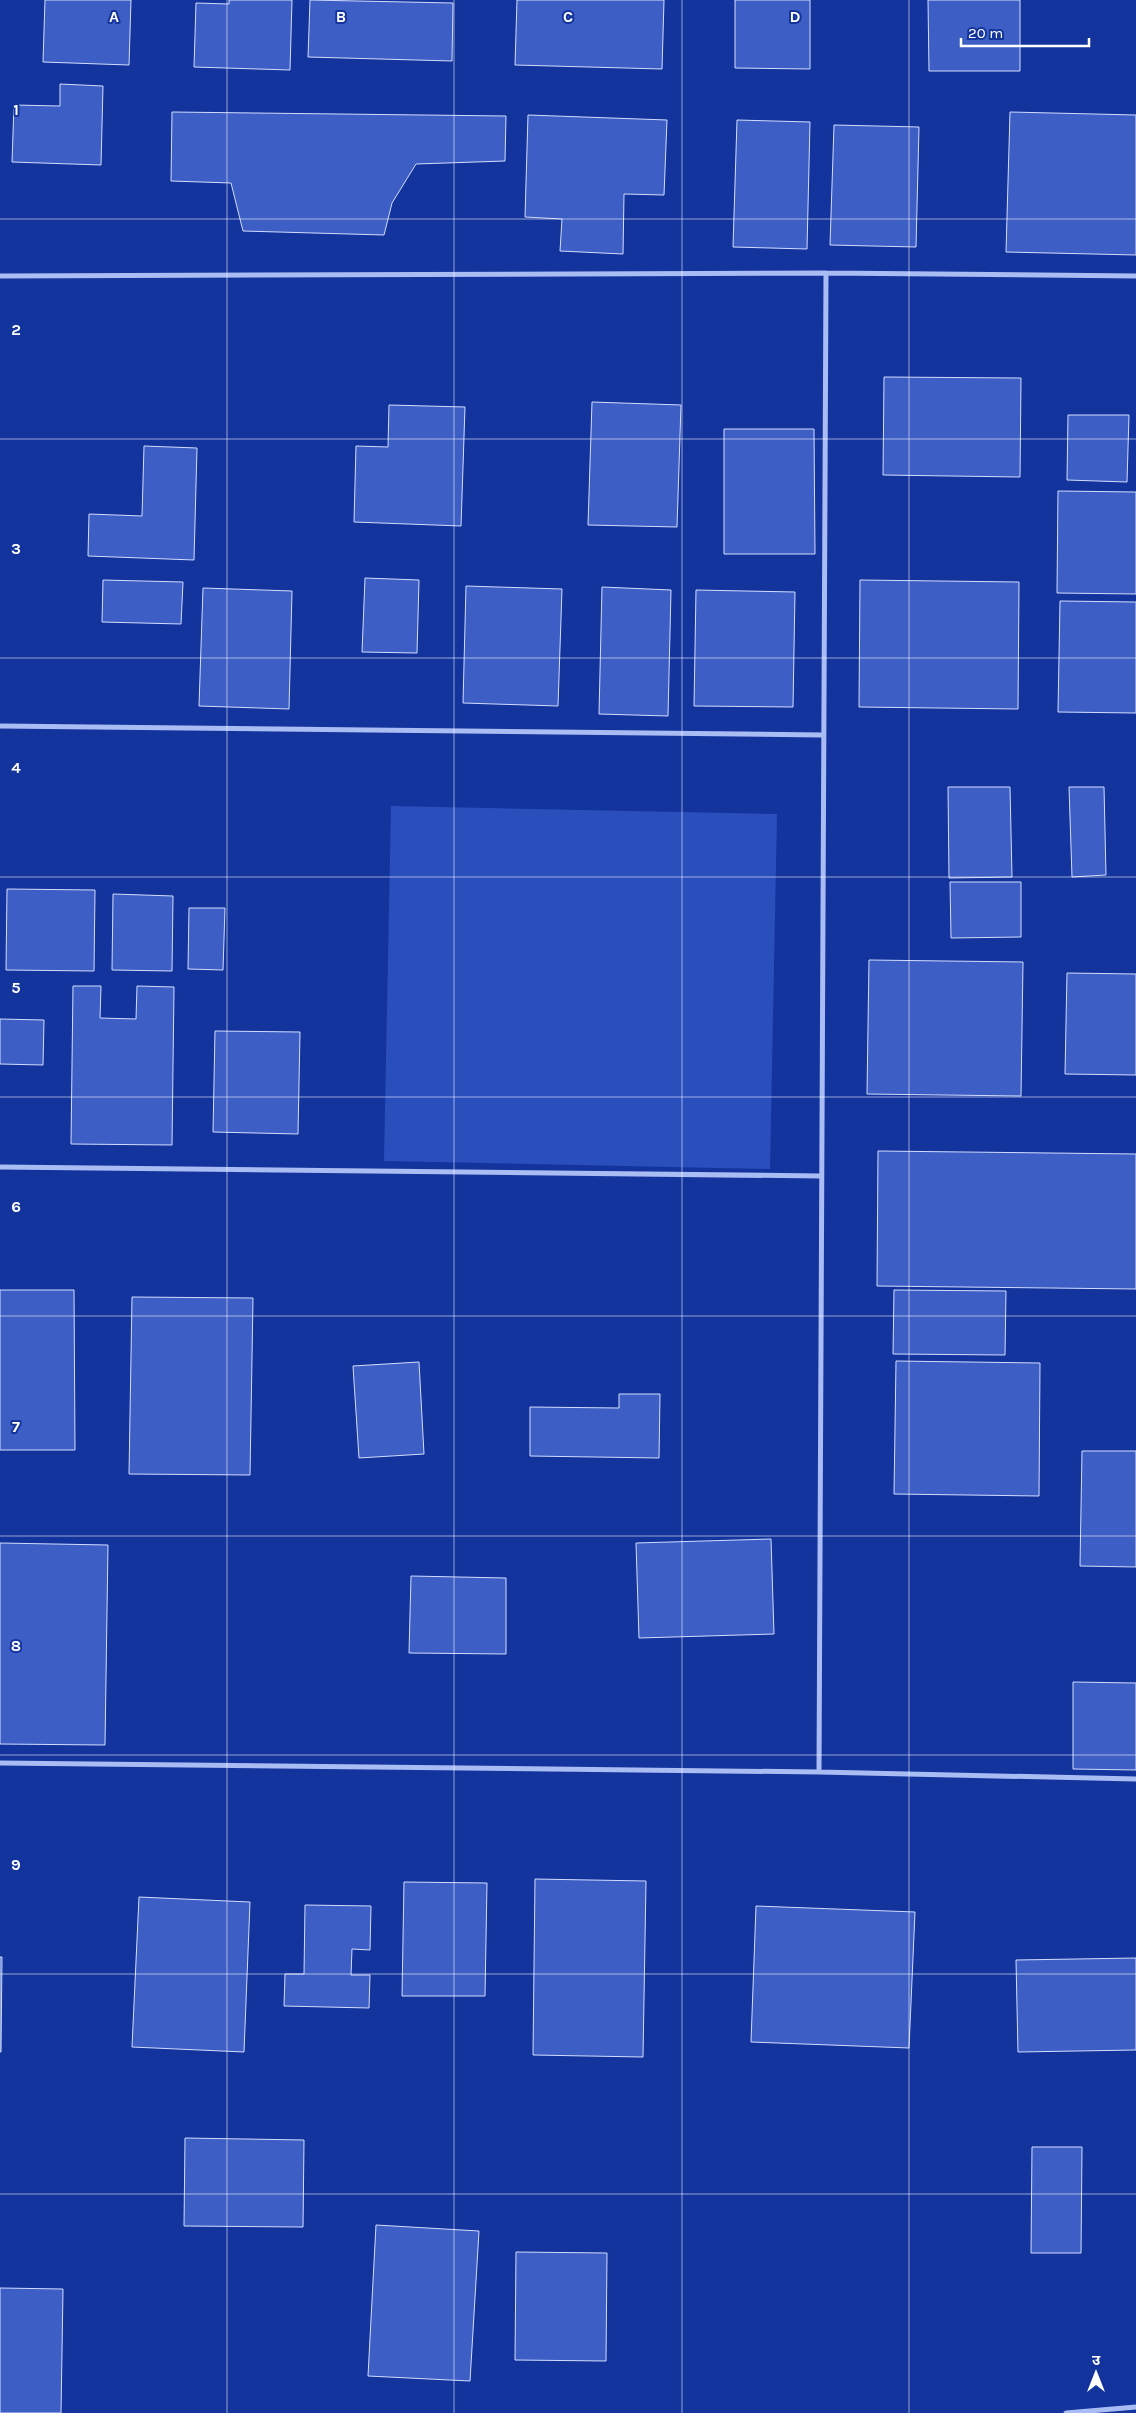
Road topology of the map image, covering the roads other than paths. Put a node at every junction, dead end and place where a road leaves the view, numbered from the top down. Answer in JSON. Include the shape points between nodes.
{"nodes":[{"id":1,"x":826,"y":273,"type":"junction"},
{"id":2,"x":0,"y":276,"type":"edge"},
{"id":3,"x":1136,"y":276,"type":"edge"},
{"id":4,"x":0,"y":726,"type":"edge"},
{"id":5,"x":822,"y":735,"type":"junction"},
{"id":6,"x":0,"y":1166,"type":"edge"},
{"id":7,"x":821,"y":1176,"type":"junction"},
{"id":8,"x":0,"y":1763,"type":"edge"},
{"id":9,"x":819,"y":1772,"type":"junction"},
{"id":10,"x":1136,"y":1779,"type":"edge"},
{"id":11,"x":1136,"y":2408,"type":"edge"},
{"id":12,"x":1066,"y":2413,"type":"edge"}],
"edges":[{"from":1,"to":2,"type":"street"},
{"from":1,"to":3,"type":"street"},
{"from":1,"to":5,"type":"street"},
{"from":4,"to":5,"type":"street"},
{"from":5,"to":7,"type":"street"},
{"from":6,"to":7,"type":"street"},
{"from":7,"to":9,"type":"street"},
{"from":8,"to":9,"type":"street"},
{"from":9,"to":10,"type":"street"},
{"from":11,"to":12,"type":"street"}]}
